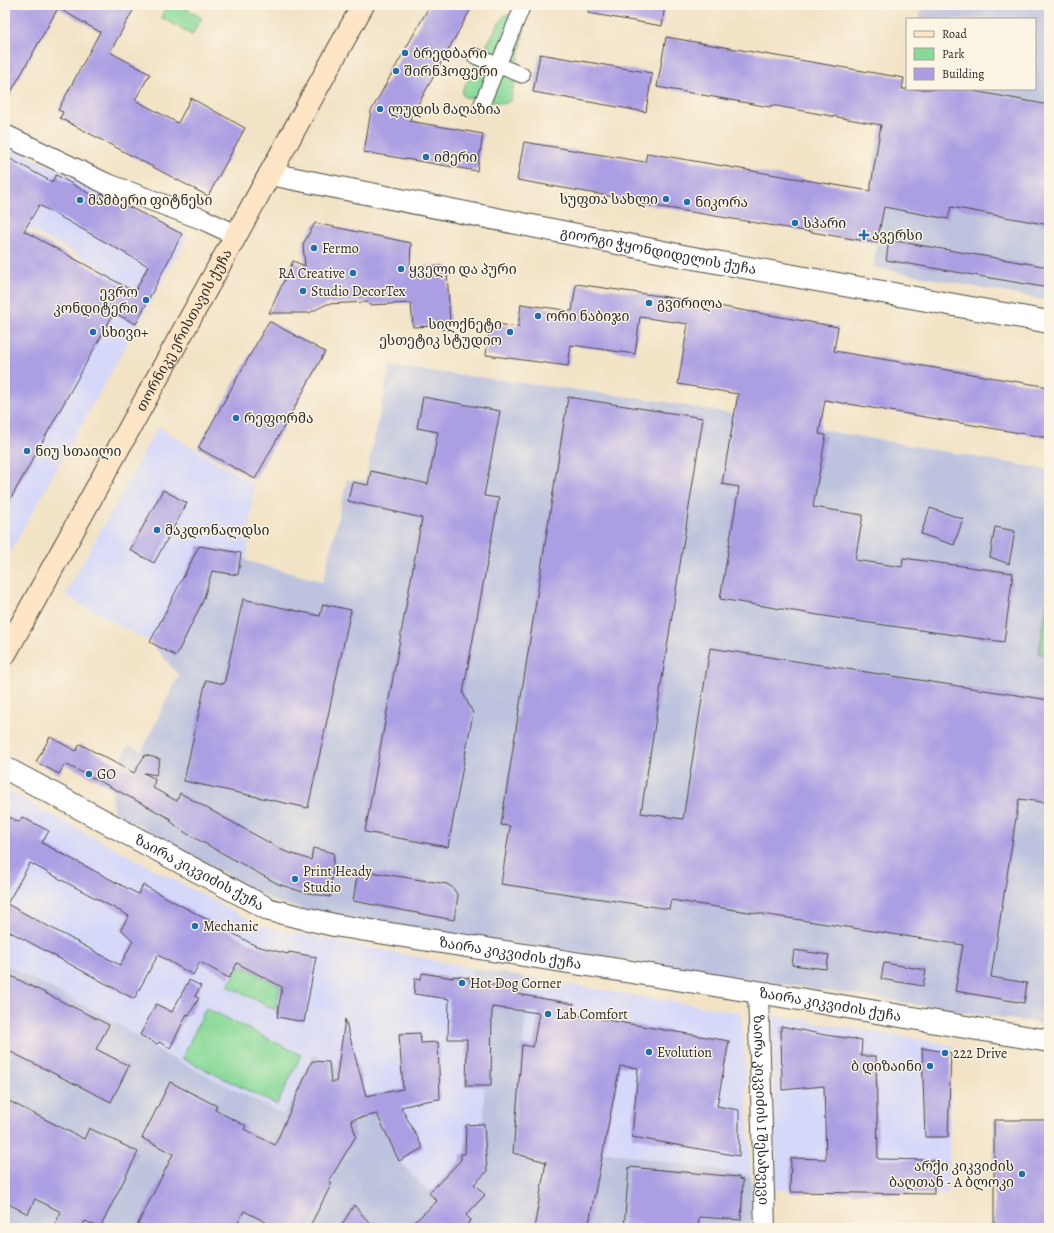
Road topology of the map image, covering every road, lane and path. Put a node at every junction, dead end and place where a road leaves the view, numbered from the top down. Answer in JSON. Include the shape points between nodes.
{"nodes":[{"id":1,"x":363,"y":5,"type":"edge"},
{"id":2,"x":521,"y":10,"type":"dead end"},
{"id":3,"x":475,"y":56,"type":"dead end"},
{"id":4,"x":498,"y":66,"type":"junction"},
{"id":5,"x":522,"y":75,"type":"dead end"},
{"id":6,"x":481,"y":106,"type":"dead end"},
{"id":7,"x":5,"y":134,"type":"edge"},
{"id":8,"x":270,"y":174,"type":"junction"},
{"id":9,"x":236,"y":235,"type":"junction"},
{"id":10,"x":1049,"y":322,"type":"edge"},
{"id":11,"x":5,"y":654,"type":"edge"},
{"id":12,"x":5,"y":768,"type":"edge"},
{"id":13,"x":758,"y":992,"type":"junction"},
{"id":14,"x":1049,"y":1041,"type":"edge"},
{"id":15,"x":764,"y":1228,"type":"edge"}],
"edges":[{"from":1,"to":8,"type":"main road","name":"თორნიკე ერისთავის ქუჩა"},
{"from":2,"to":4,"type":"street"},
{"from":3,"to":4,"type":"street"},
{"from":4,"to":5,"type":"street"},
{"from":4,"to":6,"type":"street"},
{"from":7,"to":9,"type":"street","via":[[105,183],[202,219]]},
{"from":8,"to":9,"type":"main road","name":"თორნიკე ერისთავის ქუჩა"},
{"from":8,"to":10,"type":"street","name":"გიორგი ჭყონდიდელის ქუჩა","via":[[688,257]]},
{"from":9,"to":11,"type":"main road","name":"თორნიკე ერისთავის ქუჩა"},
{"from":12,"to":13,"type":"street","name":"ზაირა კიკვიძის ქუჩა","via":[[270,910],[334,925]]},
{"from":13,"to":14,"type":"street","name":"ზაირა კიკვიძის ქუჩა"},
{"from":13,"to":15,"type":"street","name":"ზაირა კიკვიძის I შესახვევი"}]}
